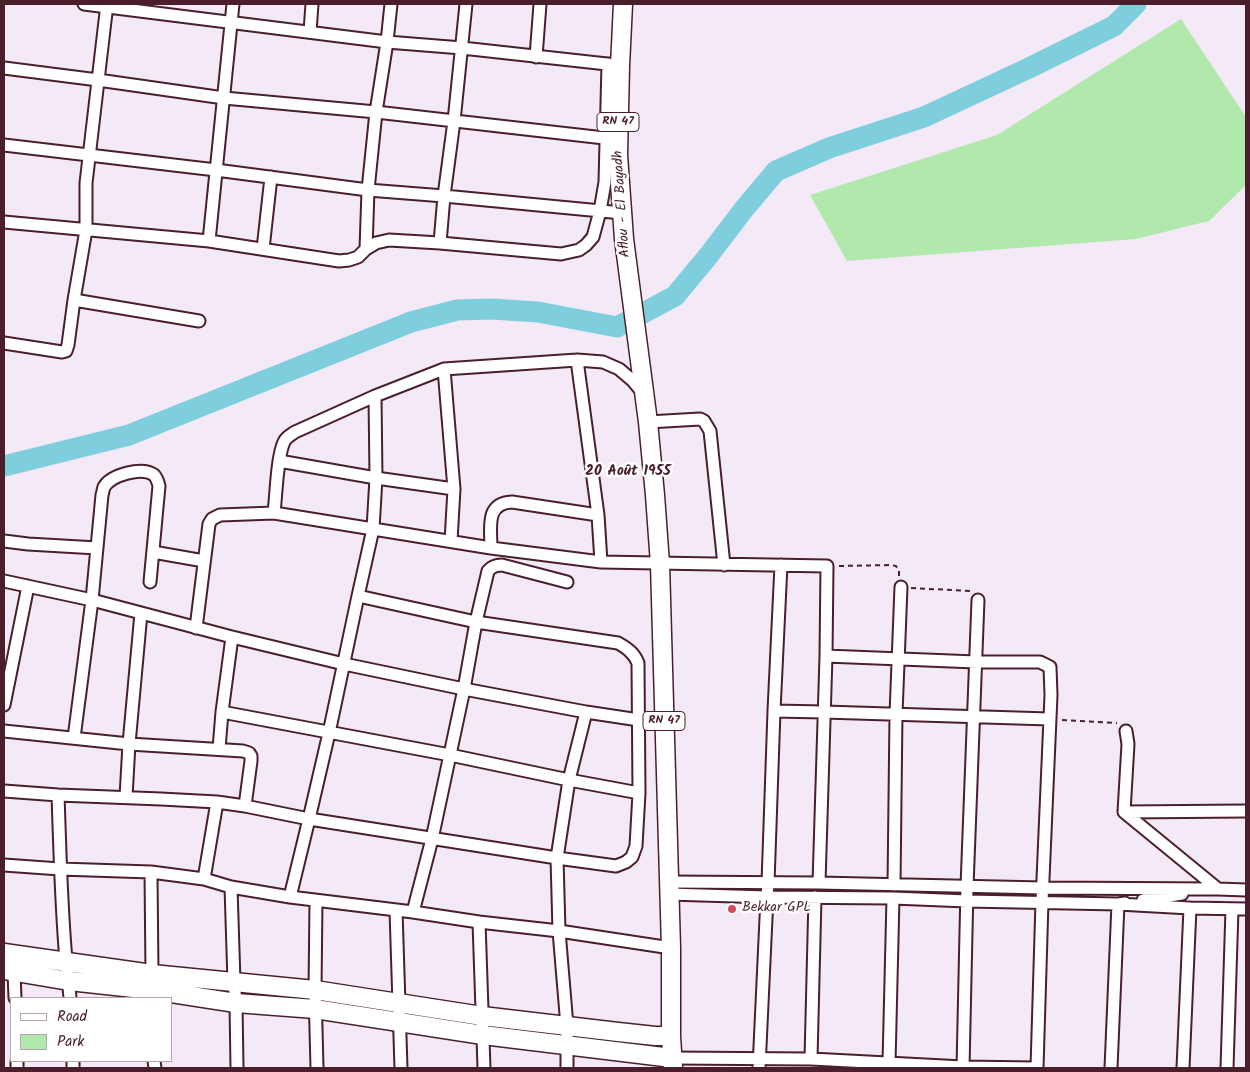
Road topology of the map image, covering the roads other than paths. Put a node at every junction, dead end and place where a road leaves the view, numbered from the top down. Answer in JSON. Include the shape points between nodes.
{"nodes":[{"id":1,"x":84,"y":4,"type":"edge"},
{"id":2,"x":233,"y":4,"type":"edge"},
{"id":3,"x":312,"y":4,"type":"edge"},
{"id":4,"x":391,"y":4,"type":"edge"},
{"id":5,"x":466,"y":4,"type":"edge"},
{"id":6,"x":540,"y":4,"type":"edge"},
{"id":7,"x":623,"y":4,"type":"edge"},
{"id":8,"x":107,"y":5,"type":"edge"},
{"id":9,"x":231,"y":22,"type":"junction"},
{"id":10,"x":310,"y":32,"type":"junction"},
{"id":11,"x":387,"y":42,"type":"junction"},
{"id":12,"x":462,"y":48,"type":"junction"},
{"id":13,"x":536,"y":57,"type":"junction"},
{"id":14,"x":614,"y":65,"type":"junction"},
{"id":15,"x":4,"y":68,"type":"edge"},
{"id":16,"x":98,"y":80,"type":"junction"},
{"id":17,"x":224,"y":98,"type":"junction"},
{"id":18,"x":376,"y":112,"type":"junction"},
{"id":19,"x":454,"y":121,"type":"junction"},
{"id":20,"x":612,"y":139,"type":"junction"},
{"id":21,"x":4,"y":145,"type":"edge"},
{"id":22,"x":89,"y":155,"type":"junction"},
{"id":23,"x":216,"y":170,"type":"junction"},
{"id":24,"x":271,"y":177,"type":"junction"},
{"id":25,"x":368,"y":190,"type":"junction"},
{"id":26,"x":444,"y":196,"type":"junction"},
{"id":27,"x":600,"y":211,"type":"junction"},
{"id":28,"x":622,"y":213,"type":"junction"},
{"id":29,"x":4,"y":222,"type":"edge"},
{"id":30,"x":86,"y":230,"type":"junction"},
{"id":31,"x":209,"y":241,"type":"junction"},
{"id":32,"x":440,"y":243,"type":"junction"},
{"id":33,"x":263,"y":249,"type":"junction"},
{"id":34,"x":366,"y":249,"type":"junction"},
{"id":35,"x":74,"y":300,"type":"junction"},
{"id":36,"x":199,"y":321,"type":"dead end"},
{"id":37,"x":4,"y":343,"type":"edge"},
{"id":38,"x":577,"y":360,"type":"junction"},
{"id":39,"x":444,"y":369,"type":"junction"},
{"id":40,"x":644,"y":394,"type":"junction"},
{"id":41,"x":375,"y":396,"type":"junction"},
{"id":42,"x":648,"y":422,"type":"junction"},
{"id":43,"x":279,"y":461,"type":"junction"},
{"id":44,"x":376,"y":478,"type":"junction"},
{"id":45,"x":454,"y":489,"type":"junction"},
{"id":46,"x":274,"y":514,"type":"junction"},
{"id":47,"x":598,"y":515,"type":"junction"},
{"id":48,"x":373,"y":528,"type":"junction"},
{"id":49,"x":4,"y":541,"type":"edge"},
{"id":50,"x":451,"y":542,"type":"junction"},
{"id":51,"x":97,"y":548,"type":"junction"},
{"id":52,"x":491,"y":548,"type":"junction"},
{"id":53,"x":152,"y":552,"type":"junction"},
{"id":54,"x":204,"y":561,"type":"junction"},
{"id":55,"x":601,"y":562,"type":"junction"},
{"id":56,"x":660,"y":564,"type":"junction"},
{"id":57,"x":724,"y":565,"type":"junction"},
{"id":58,"x":781,"y":565,"type":"junction"},
{"id":59,"x":4,"y":581,"type":"edge"},
{"id":60,"x":150,"y":582,"type":"dead end"},
{"id":61,"x":567,"y":582,"type":"dead end"},
{"id":62,"x":28,"y":586,"type":"junction"},
{"id":63,"x":900,"y":587,"type":"road end"},
{"id":64,"x":358,"y":596,"type":"junction"},
{"id":65,"x":92,"y":600,"type":"junction"},
{"id":66,"x":978,"y":600,"type":"road end"},
{"id":67,"x":141,"y":613,"type":"junction"},
{"id":68,"x":476,"y":622,"type":"junction"},
{"id":69,"x":196,"y":628,"type":"junction"},
{"id":70,"x":232,"y":638,"type":"junction"},
{"id":71,"x":826,"y":656,"type":"junction"},
{"id":72,"x":897,"y":659,"type":"junction"},
{"id":73,"x":976,"y":662,"type":"junction"},
{"id":74,"x":344,"y":664,"type":"junction"},
{"id":75,"x":464,"y":689,"type":"junction"},
{"id":76,"x":4,"y":705,"type":"edge"},
{"id":77,"x":222,"y":712,"type":"junction"},
{"id":78,"x":586,"y":712,"type":"junction"},
{"id":79,"x":774,"y":712,"type":"junction"},
{"id":80,"x":824,"y":712,"type":"junction"},
{"id":81,"x":896,"y":714,"type":"junction"},
{"id":82,"x":973,"y":716,"type":"junction"},
{"id":83,"x":1050,"y":719,"type":"junction"},
{"id":84,"x":639,"y":720,"type":"junction"},
{"id":85,"x":4,"y":730,"type":"edge"},
{"id":86,"x":1126,"y":731,"type":"road end"},
{"id":87,"x":329,"y":733,"type":"junction"},
{"id":88,"x":74,"y":738,"type":"junction"},
{"id":89,"x":129,"y":744,"type":"junction"},
{"id":90,"x":219,"y":749,"type":"junction"},
{"id":91,"x":450,"y":755,"type":"junction"},
{"id":92,"x":569,"y":780,"type":"junction"},
{"id":93,"x":4,"y":790,"type":"edge"},
{"id":94,"x":639,"y":793,"type":"junction"},
{"id":95,"x":58,"y":795,"type":"junction"},
{"id":96,"x":126,"y":797,"type":"junction"},
{"id":97,"x":217,"y":802,"type":"junction"},
{"id":98,"x":245,"y":806,"type":"junction"},
{"id":99,"x":1246,"y":811,"type":"edge"},
{"id":100,"x":1124,"y":812,"type":"junction"},
{"id":101,"x":309,"y":819,"type":"junction"},
{"id":102,"x":432,"y":839,"type":"junction"},
{"id":103,"x":556,"y":858,"type":"junction"},
{"id":104,"x":4,"y":865,"type":"edge"},
{"id":105,"x":60,"y":869,"type":"junction"},
{"id":106,"x":151,"y":872,"type":"junction"},
{"id":107,"x":204,"y":879,"type":"junction"},
{"id":108,"x":768,"y":883,"type":"junction"},
{"id":109,"x":820,"y":883,"type":"junction"},
{"id":110,"x":894,"y":885,"type":"junction"},
{"id":111,"x":231,"y":887,"type":"junction"},
{"id":112,"x":967,"y":887,"type":"junction"},
{"id":113,"x":669,"y":888,"type":"junction"},
{"id":114,"x":1043,"y":888,"type":"junction"},
{"id":115,"x":1218,"y":889,"type":"junction"},
{"id":116,"x":1246,"y":890,"type":"edge"},
{"id":117,"x":290,"y":897,"type":"junction"},
{"id":118,"x":767,"y":897,"type":"junction"},
{"id":119,"x":816,"y":897,"type":"junction"},
{"id":120,"x":893,"y":898,"type":"junction"},
{"id":121,"x":316,"y":901,"type":"junction"},
{"id":122,"x":967,"y":902,"type":"junction"},
{"id":123,"x":1042,"y":902,"type":"junction"},
{"id":124,"x":1118,"y":904,"type":"junction"},
{"id":125,"x":1190,"y":908,"type":"junction"},
{"id":126,"x":1232,"y":909,"type":"junction"},
{"id":127,"x":1246,"y":909,"type":"edge"},
{"id":128,"x":396,"y":910,"type":"junction"},
{"id":129,"x":414,"y":912,"type":"junction"},
{"id":130,"x":479,"y":922,"type":"junction"},
{"id":131,"x":559,"y":931,"type":"junction"},
{"id":132,"x":671,"y":948,"type":"junction"},
{"id":133,"x":4,"y":953,"type":"edge"},
{"id":134,"x":66,"y":962,"type":"junction"},
{"id":135,"x":9,"y":971,"type":"edge"},
{"id":136,"x":69,"y":981,"type":"junction"},
{"id":137,"x":234,"y":982,"type":"junction"},
{"id":138,"x":152,"y":987,"type":"edge"},
{"id":139,"x":315,"y":990,"type":"junction"},
{"id":140,"x":15,"y":997,"type":"edge"},
{"id":141,"x":70,"y":997,"type":"edge"},
{"id":142,"x":236,"y":1003,"type":"junction"},
{"id":143,"x":399,"y":1004,"type":"junction"},
{"id":144,"x":315,"y":1009,"type":"junction"},
{"id":145,"x":482,"y":1016,"type":"junction"},
{"id":146,"x":400,"y":1022,"type":"junction"},
{"id":147,"x":567,"y":1026,"type":"junction"},
{"id":148,"x":483,"y":1036,"type":"junction"},
{"id":149,"x":671,"y":1036,"type":"junction"},
{"id":150,"x":566,"y":1046,"type":"junction"},
{"id":151,"x":811,"y":1059,"type":"junction"},
{"id":152,"x":673,"y":1063,"type":"edge"},
{"id":153,"x":889,"y":1063,"type":"junction"},
{"id":154,"x":759,"y":1064,"type":"edge"},
{"id":155,"x":237,"y":1068,"type":"edge"},
{"id":156,"x":317,"y":1068,"type":"edge"},
{"id":157,"x":401,"y":1068,"type":"edge"},
{"id":158,"x":484,"y":1068,"type":"edge"},
{"id":159,"x":567,"y":1068,"type":"edge"},
{"id":160,"x":963,"y":1068,"type":"edge"},
{"id":161,"x":1037,"y":1068,"type":"edge"},
{"id":162,"x":1111,"y":1068,"type":"edge"},
{"id":163,"x":1183,"y":1068,"type":"edge"},
{"id":164,"x":1227,"y":1068,"type":"edge"}],
"edges":[{"from":1,"to":8,"type":"street"},
{"from":2,"to":9,"type":"street"},
{"from":3,"to":10,"type":"street"},
{"from":4,"to":11,"type":"street"},
{"from":5,"to":12,"type":"street"},
{"from":6,"to":13,"type":"street"},
{"from":7,"to":14,"type":"main road","name":"Aflou - El Bayadh","number":"RN 47"},
{"from":8,"to":9,"type":"street"},
{"from":8,"to":16,"type":"street"},
{"from":9,"to":10,"type":"street"},
{"from":9,"to":17,"type":"street"},
{"from":10,"to":11,"type":"street"},
{"from":11,"to":12,"type":"street"},
{"from":11,"to":18,"type":"street"},
{"from":12,"to":13,"type":"street"},
{"from":12,"to":19,"type":"street"},
{"from":13,"to":14,"type":"street"},
{"from":14,"to":20,"type":"main road","name":"Aflou - El Bayadh","number":"RN 47"},
{"from":15,"to":16,"type":"street"},
{"from":16,"to":17,"type":"street"},
{"from":16,"to":22,"type":"street"},
{"from":17,"to":18,"type":"street"},
{"from":17,"to":23,"type":"street"},
{"from":18,"to":19,"type":"street"},
{"from":18,"to":25,"type":"street"},
{"from":19,"to":20,"type":"street"},
{"from":19,"to":26,"type":"street"},
{"from":20,"to":27,"type":"street"},
{"from":20,"to":28,"type":"main road","name":"Aflou - El Bayadh","number":"RN 47","via":[[618,155]]},
{"from":21,"to":22,"type":"street"},
{"from":22,"to":23,"type":"street"},
{"from":22,"to":30,"type":"street"},
{"from":23,"to":24,"type":"street"},
{"from":23,"to":31,"type":"street"},
{"from":24,"to":25,"type":"street"},
{"from":24,"to":33,"type":"street"},
{"from":25,"to":26,"type":"street"},
{"from":25,"to":34,"type":"street"},
{"from":26,"to":27,"type":"street"},
{"from":26,"to":32,"type":"street"},
{"from":27,"to":28,"type":"street"},
{"from":27,"to":32,"type":"street","via":[[593,236],[580,250],[569,253]]},
{"from":28,"to":40,"type":"main road","name":"Aflou - El Bayadh","number":"RN 47"},
{"from":29,"to":30,"type":"street"},
{"from":30,"to":31,"type":"street"},
{"from":30,"to":35,"type":"street"},
{"from":31,"to":33,"type":"street"},
{"from":32,"to":34,"type":"street","via":[[388,240]]},
{"from":33,"to":34,"type":"street","via":[[339,261],[358,257]]},
{"from":35,"to":36,"type":"street"},
{"from":35,"to":37,"type":"street","via":[[66,351]]},
{"from":38,"to":39,"type":"street"},
{"from":38,"to":40,"type":"street","via":[[603,362],[619,369]]},
{"from":38,"to":47,"type":"street"},
{"from":39,"to":41,"type":"street"},
{"from":39,"to":45,"type":"street"},
{"from":40,"to":42,"type":"main road","number":"RN 47"},
{"from":41,"to":43,"type":"street","via":[[288,436]]},
{"from":41,"to":44,"type":"street"},
{"from":42,"to":56,"type":"main road","number":"RN 47"},
{"from":42,"to":57,"type":"street","via":[[700,419],[710,431]]},
{"from":43,"to":44,"type":"street"},
{"from":43,"to":46,"type":"street"},
{"from":44,"to":45,"type":"street"},
{"from":44,"to":48,"type":"street"},
{"from":45,"to":50,"type":"street"},
{"from":46,"to":48,"type":"street"},
{"from":46,"to":54,"type":"street","via":[[220,515],[212,519]]},
{"from":47,"to":52,"type":"street","via":[[504,502],[493,511]]},
{"from":47,"to":55,"type":"street"},
{"from":48,"to":50,"type":"street"},
{"from":48,"to":64,"type":"street"},
{"from":49,"to":51,"type":"street"},
{"from":50,"to":52,"type":"street"},
{"from":51,"to":53,"type":"street","via":[[105,486],[124,474],[146,472],[154,476],[158,486]]},
{"from":51,"to":65,"type":"street"},
{"from":52,"to":55,"type":"street"},
{"from":53,"to":54,"type":"street"},
{"from":53,"to":60,"type":"street"},
{"from":54,"to":69,"type":"street"},
{"from":55,"to":56,"type":"street"},
{"from":56,"to":57,"type":"street"},
{"from":56,"to":113,"type":"main road","number":"RN 47"},
{"from":57,"to":58,"type":"street"},
{"from":58,"to":71,"type":"street","via":[[827,566]]},
{"from":58,"to":79,"type":"street"},
{"from":59,"to":62,"type":"street"},
{"from":61,"to":68,"type":"street","via":[[502,565],[492,567],[487,575]]},
{"from":62,"to":65,"type":"street"},
{"from":62,"to":76,"type":"street"},
{"from":63,"to":72,"type":"street"},
{"from":64,"to":68,"type":"street"},
{"from":64,"to":74,"type":"street"},
{"from":65,"to":67,"type":"street"},
{"from":65,"to":88,"type":"street"},
{"from":66,"to":73,"type":"street"},
{"from":67,"to":69,"type":"street"},
{"from":67,"to":89,"type":"street"},
{"from":68,"to":75,"type":"street"},
{"from":68,"to":84,"type":"street","via":[[618,643],[628,648],[638,662]]},
{"from":69,"to":70,"type":"street"},
{"from":70,"to":74,"type":"street"},
{"from":70,"to":77,"type":"street"},
{"from":71,"to":72,"type":"street"},
{"from":71,"to":80,"type":"street"},
{"from":72,"to":73,"type":"street"},
{"from":72,"to":81,"type":"street"},
{"from":73,"to":82,"type":"street"},
{"from":73,"to":83,"type":"street","via":[[1040,662],[1050,667]]},
{"from":74,"to":75,"type":"street"},
{"from":74,"to":87,"type":"street"},
{"from":75,"to":78,"type":"street"},
{"from":75,"to":91,"type":"street"},
{"from":77,"to":87,"type":"street"},
{"from":77,"to":90,"type":"street"},
{"from":78,"to":84,"type":"street"},
{"from":78,"to":92,"type":"street"},
{"from":79,"to":80,"type":"street"},
{"from":79,"to":108,"type":"street"},
{"from":80,"to":81,"type":"street"},
{"from":80,"to":109,"type":"street"},
{"from":81,"to":82,"type":"street"},
{"from":81,"to":110,"type":"street"},
{"from":82,"to":83,"type":"street"},
{"from":82,"to":112,"type":"street"},
{"from":83,"to":114,"type":"street"},
{"from":84,"to":94,"type":"street"},
{"from":85,"to":88,"type":"street"},
{"from":86,"to":100,"type":"street"},
{"from":87,"to":91,"type":"street"},
{"from":87,"to":101,"type":"street"},
{"from":88,"to":89,"type":"street"},
{"from":89,"to":90,"type":"street"},
{"from":89,"to":96,"type":"street"},
{"from":90,"to":98,"type":"street","via":[[244,751],[251,756]]},
{"from":91,"to":92,"type":"street"},
{"from":91,"to":102,"type":"street"},
{"from":92,"to":94,"type":"street"},
{"from":92,"to":103,"type":"street"},
{"from":93,"to":95,"type":"street"},
{"from":94,"to":103,"type":"street","via":[[636,846],[626,862],[616,866]]},
{"from":95,"to":96,"type":"street"},
{"from":95,"to":105,"type":"street"},
{"from":96,"to":97,"type":"street"},
{"from":97,"to":98,"type":"street"},
{"from":97,"to":107,"type":"street"},
{"from":98,"to":101,"type":"street"},
{"from":99,"to":100,"type":"street"},
{"from":100,"to":115,"type":"street"},
{"from":101,"to":102,"type":"street"},
{"from":101,"to":117,"type":"street"},
{"from":102,"to":103,"type":"street"},
{"from":102,"to":129,"type":"street"},
{"from":103,"to":131,"type":"street"},
{"from":104,"to":105,"type":"street"},
{"from":105,"to":106,"type":"street"},
{"from":105,"to":134,"type":"street"},
{"from":106,"to":107,"type":"street"},
{"from":106,"to":138,"type":"street"},
{"from":107,"to":111,"type":"street"},
{"from":108,"to":109,"type":"street"},
{"from":108,"to":113,"type":"street"},
{"from":108,"to":118,"type":"street"},
{"from":109,"to":110,"type":"street"},
{"from":110,"to":112,"type":"street"},
{"from":111,"to":117,"type":"street"},
{"from":111,"to":137,"type":"street"},
{"from":112,"to":114,"type":"street"},
{"from":112,"to":122,"type":"street"},
{"from":113,"to":118,"type":"street"},
{"from":113,"to":132,"type":"main road","number":"RN 47"},
{"from":114,"to":115,"type":"street"},
{"from":114,"to":123,"type":"street"},
{"from":115,"to":116,"type":"street"},
{"from":115,"to":124,"type":"street"},
{"from":117,"to":121,"type":"street"},
{"from":118,"to":119,"type":"street"},
{"from":118,"to":154,"type":"street"},
{"from":119,"to":120,"type":"street"},
{"from":119,"to":151,"type":"street"},
{"from":120,"to":122,"type":"street"},
{"from":120,"to":153,"type":"street"},
{"from":121,"to":128,"type":"street"},
{"from":121,"to":139,"type":"street"},
{"from":122,"to":123,"type":"street"},
{"from":122,"to":160,"type":"street"},
{"from":123,"to":124,"type":"street"},
{"from":123,"to":161,"type":"street"},
{"from":124,"to":125,"type":"street"},
{"from":124,"to":162,"type":"street"},
{"from":125,"to":126,"type":"street"},
{"from":125,"to":163,"type":"street"},
{"from":126,"to":127,"type":"street"},
{"from":126,"to":164,"type":"street"},
{"from":128,"to":129,"type":"street"},
{"from":128,"to":143,"type":"street"},
{"from":129,"to":130,"type":"street"},
{"from":130,"to":131,"type":"street"},
{"from":130,"to":145,"type":"street"},
{"from":131,"to":132,"type":"street"},
{"from":131,"to":147,"type":"street"},
{"from":132,"to":149,"type":"main road","number":"RN 47"},
{"from":133,"to":134,"type":"main road"},
{"from":134,"to":136,"type":"street"},
{"from":134,"to":138,"type":"main road"},
{"from":135,"to":136,"type":"main road"},
{"from":135,"to":140,"type":"street"},
{"from":136,"to":138,"type":"main road"},
{"from":136,"to":141,"type":"street"},
{"from":137,"to":138,"type":"main road"},
{"from":137,"to":139,"type":"main road"},
{"from":137,"to":142,"type":"street"},
{"from":138,"to":142,"type":"main road"},
{"from":139,"to":143,"type":"main road"},
{"from":139,"to":144,"type":"street"},
{"from":142,"to":144,"type":"main road"},
{"from":142,"to":155,"type":"street"},
{"from":143,"to":145,"type":"main road"},
{"from":143,"to":146,"type":"street"},
{"from":144,"to":146,"type":"main road"},
{"from":144,"to":156,"type":"street"},
{"from":145,"to":147,"type":"main road"},
{"from":145,"to":148,"type":"street"},
{"from":146,"to":148,"type":"main road"},
{"from":146,"to":157,"type":"street"},
{"from":147,"to":149,"type":"main road"},
{"from":147,"to":150,"type":"street"},
{"from":148,"to":150,"type":"main road"},
{"from":148,"to":158,"type":"street"},
{"from":149,"to":152,"type":"main road","number":"RN 47"},
{"from":150,"to":152,"type":"main road","via":[[658,1056]]},
{"from":150,"to":159,"type":"street"},
{"from":151,"to":153,"type":"street"},
{"from":151,"to":154,"type":"street"},
{"from":152,"to":154,"type":"street"},
{"from":153,"to":160,"type":"street"},
{"from":160,"to":161,"type":"street"}]}
